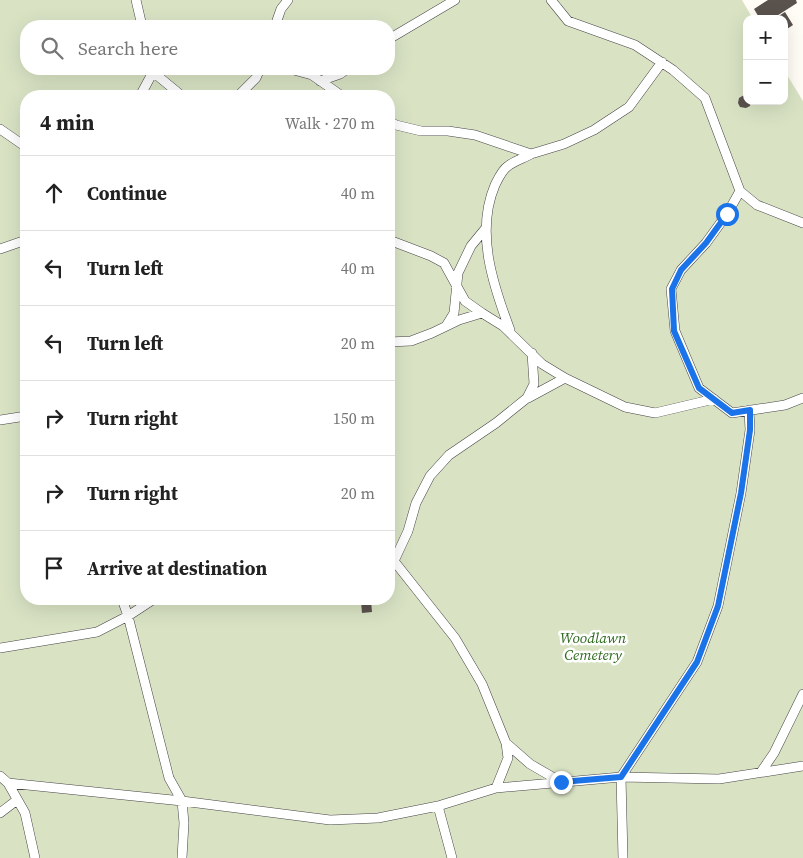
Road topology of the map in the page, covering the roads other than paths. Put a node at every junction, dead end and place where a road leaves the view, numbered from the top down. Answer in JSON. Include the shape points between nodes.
{"nodes":[{"id":1,"x":136,"y":0,"type":"edge"},
{"id":2,"x":288,"y":0,"type":"edge"},
{"id":3,"x":455,"y":0,"type":"edge"},
{"id":4,"x":551,"y":0,"type":"edge"},
{"id":5,"x":141,"y":20,"type":"edge"},
{"id":6,"x":277,"y":20,"type":"edge"},
{"id":7,"x":395,"y":35,"type":"edge"},
{"id":8,"x":662,"y":62,"type":"junction"},
{"id":9,"x":150,"y":75,"type":"edge"},
{"id":10,"x":158,"y":75,"type":"edge"},
{"id":11,"x":257,"y":75,"type":"edge"},
{"id":12,"x":312,"y":75,"type":"edge"},
{"id":13,"x":337,"y":75,"type":"edge"},
{"id":14,"x":320,"y":80,"type":"junction"},
{"id":15,"x":143,"y":90,"type":"edge"},
{"id":16,"x":175,"y":90,"type":"edge"},
{"id":17,"x":244,"y":90,"type":"edge"},
{"id":18,"x":334,"y":90,"type":"edge"},
{"id":19,"x":395,"y":124,"type":"edge"},
{"id":20,"x":0,"y":129,"type":"edge"},
{"id":21,"x":20,"y":143,"type":"edge"},
{"id":22,"x":532,"y":154,"type":"junction"},
{"id":23,"x":740,"y":191,"type":"junction"},
{"id":24,"x":803,"y":222,"type":"edge"},
{"id":25,"x":485,"y":229,"type":"junction"},
{"id":26,"x":20,"y":242,"type":"edge"},
{"id":27,"x":395,"y":242,"type":"edge"},
{"id":28,"x":0,"y":248,"type":"edge"},
{"id":29,"x":457,"y":289,"type":"junction"},
{"id":30,"x":482,"y":313,"type":"junction"},
{"id":31,"x":445,"y":327,"type":"junction"},
{"id":32,"x":511,"y":333,"type":"junction"},
{"id":33,"x":395,"y":342,"type":"edge"},
{"id":34,"x":532,"y":353,"type":"junction"},
{"id":35,"x":565,"y":378,"type":"junction"},
{"id":36,"x":527,"y":398,"type":"junction"},
{"id":37,"x":803,"y":398,"type":"edge"},
{"id":38,"x":714,"y":399,"type":"junction"},
{"id":39,"x":750,"y":410,"type":"junction"},
{"id":40,"x":20,"y":417,"type":"edge"},
{"id":41,"x":0,"y":420,"type":"edge"},
{"id":42,"x":395,"y":555,"type":"edge"},
{"id":43,"x":395,"y":565,"type":"edge"},
{"id":44,"x":124,"y":605,"type":"edge"},
{"id":45,"x":145,"y":605,"type":"edge"},
{"id":46,"x":128,"y":616,"type":"junction"},
{"id":47,"x":0,"y":648,"type":"edge"},
{"id":48,"x":803,"y":694,"type":"edge"},
{"id":49,"x":506,"y":743,"type":"junction"},
{"id":50,"x":803,"y":766,"type":"edge"},
{"id":51,"x":760,"y":772,"type":"junction"},
{"id":52,"x":0,"y":776,"type":"edge"},
{"id":53,"x":621,"y":777,"type":"junction"},
{"id":54,"x":561,"y":782,"type":"junction"},
{"id":55,"x":8,"y":783,"type":"junction"},
{"id":56,"x":496,"y":788,"type":"junction"},
{"id":57,"x":17,"y":800,"type":"junction"},
{"id":58,"x":182,"y":801,"type":"junction"},
{"id":59,"x":438,"y":806,"type":"junction"},
{"id":60,"x":0,"y":813,"type":"edge"},
{"id":61,"x":36,"y":858,"type":"edge"},
{"id":62,"x":182,"y":858,"type":"edge"},
{"id":63,"x":452,"y":858,"type":"edge"},
{"id":64,"x":623,"y":858,"type":"edge"}],
"edges":[{"from":1,"to":5,"type":"lane"},
{"from":2,"to":6,"type":"lane"},
{"from":3,"to":7,"type":"lane"},
{"from":4,"to":8,"type":"lane","via":[[568,21],[635,45]]},
{"from":8,"to":22,"type":"lane","via":[[629,107],[594,130]]},
{"from":8,"to":23,"type":"lane","via":[[705,98]]},
{"from":9,"to":15,"type":"lane"},
{"from":10,"to":16,"type":"lane"},
{"from":11,"to":17,"type":"lane"},
{"from":12,"to":14,"type":"lane"},
{"from":13,"to":14,"type":"lane"},
{"from":14,"to":18,"type":"lane"},
{"from":19,"to":22,"type":"lane","via":[[421,131],[448,130],[475,135]]},
{"from":20,"to":21,"type":"lane"},
{"from":22,"to":25,"type":"lane","via":[[506,167],[498,179],[490,196]]},
{"from":23,"to":24,"type":"lane","via":[[757,205]]},
{"from":23,"to":38,"type":"lane","via":[[706,243],[681,270],[672,289],[674,331],[699,388]]},
{"from":25,"to":29,"type":"lane","via":[[471,246],[458,273]]},
{"from":25,"to":32,"type":"lane","via":[[487,252]]},
{"from":26,"to":28,"type":"lane"},
{"from":27,"to":29,"type":"lane","via":[[444,263]]},
{"from":29,"to":30,"type":"lane","via":[[465,301]]},
{"from":29,"to":31,"type":"lane","via":[[454,313]]},
{"from":30,"to":31,"type":"lane"},
{"from":30,"to":32,"type":"lane"},
{"from":31,"to":33,"type":"lane","via":[[411,341]]},
{"from":32,"to":34,"type":"lane"},
{"from":34,"to":35,"type":"lane","via":[[542,364]]},
{"from":34,"to":36,"type":"lane","via":[[534,384]]},
{"from":35,"to":36,"type":"lane"},
{"from":35,"to":38,"type":"lane","via":[[624,407],[655,413]]},
{"from":36,"to":42,"type":"lane","via":[[449,455],[430,476]]},
{"from":37,"to":39,"type":"lane","via":[[785,405]]},
{"from":38,"to":39,"type":"lane","via":[[732,413]]},
{"from":39,"to":53,"type":"lane","via":[[741,493],[718,606],[697,662]]},
{"from":40,"to":41,"type":"lane"},
{"from":43,"to":49,"type":"lane","via":[[455,638],[482,684]]},
{"from":44,"to":46,"type":"lane"},
{"from":45,"to":46,"type":"lane"},
{"from":46,"to":47,"type":"lane","via":[[97,632]]},
{"from":46,"to":58,"type":"lane","via":[[169,778]]},
{"from":48,"to":51,"type":"lane","via":[[774,753]]},
{"from":49,"to":54,"type":"lane","via":[[530,764]]},
{"from":49,"to":56,"type":"lane","via":[[508,758]]},
{"from":50,"to":51,"type":"lane"},
{"from":51,"to":53,"type":"lane","via":[[719,779]]},
{"from":52,"to":55,"type":"lane"},
{"from":53,"to":54,"type":"lane"},
{"from":53,"to":64,"type":"lane"},
{"from":54,"to":56,"type":"lane"},
{"from":55,"to":57,"type":"lane"},
{"from":55,"to":58,"type":"lane"},
{"from":56,"to":59,"type":"lane"},
{"from":57,"to":60,"type":"lane"},
{"from":57,"to":61,"type":"lane","via":[[25,813]]},
{"from":58,"to":59,"type":"lane","via":[[330,820],[378,818]]},
{"from":58,"to":62,"type":"lane"},
{"from":59,"to":63,"type":"lane"}]}
